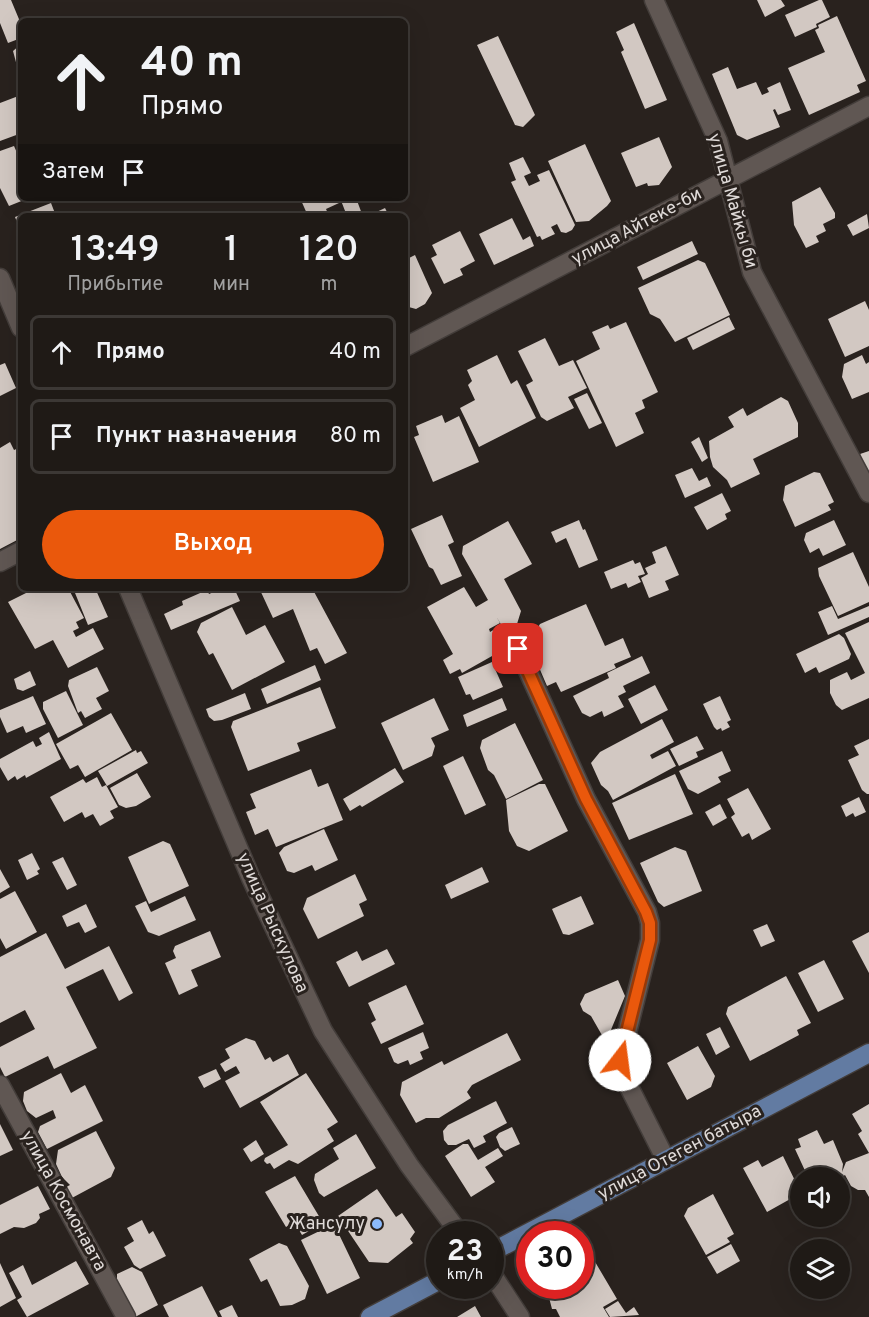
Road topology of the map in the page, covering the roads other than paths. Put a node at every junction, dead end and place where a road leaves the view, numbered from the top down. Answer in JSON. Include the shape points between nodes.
{"nodes":[{"id":1,"x":654,"y":0,"type":"edge"},
{"id":2,"x":869,"y":106,"type":"edge"},
{"id":3,"x":727,"y":179,"type":"junction"},
{"id":4,"x":0,"y":278,"type":"edge"},
{"id":5,"x":18,"y":321,"type":"edge"},
{"id":6,"x":408,"y":345,"type":"edge"},
{"id":7,"x":869,"y":493,"type":"edge"},
{"id":8,"x":18,"y":553,"type":"edge"},
{"id":9,"x":0,"y":562,"type":"edge"},
{"id":10,"x":129,"y":591,"type":"edge"},
{"id":11,"x":518,"y":649,"type":"dead end"},
{"id":12,"x":869,"y":1053,"type":"edge"},
{"id":13,"x":0,"y":1085,"type":"edge"},
{"id":14,"x":666,"y":1160,"type":"junction"},
{"id":15,"x":450,"y":1221,"type":"edge"},
{"id":16,"x":504,"y":1246,"type":"edge"},
{"id":17,"x":426,"y":1287,"type":"edge"},
{"id":18,"x":504,"y":1292,"type":"edge"},
{"id":19,"x":126,"y":1317,"type":"edge"},
{"id":20,"x":370,"y":1317,"type":"edge"},
{"id":21,"x":520,"y":1317,"type":"edge"}],
"edges":[{"from":1,"to":3,"type":"street","name":"улица Майкы би","via":[[718,141]]},
{"from":2,"to":3,"type":"street","name":"улица Айтеке-би"},
{"from":3,"to":6,"type":"street","name":"улица Айтеке-би"},
{"from":3,"to":7,"type":"street","name":"улица Майкы би","via":[[752,272]]},
{"from":4,"to":5,"type":"street"},
{"from":8,"to":9,"type":"street"},
{"from":10,"to":15,"type":"street","name":"улица Рыскулова","via":[[246,867],[323,1032],[408,1165]]},
{"from":11,"to":14,"type":"street","via":[[577,780],[650,923],[650,940],[620,1060],[622,1072]]},
{"from":12,"to":14,"type":"main road","name":"улица Отеген батыра"},
{"from":13,"to":19,"type":"street","name":"улица Космонавта"},
{"from":14,"to":16,"type":"main road","name":"улица Отеген батыра"},
{"from":17,"to":20,"type":"main road"},
{"from":18,"to":21,"type":"street"}]}
